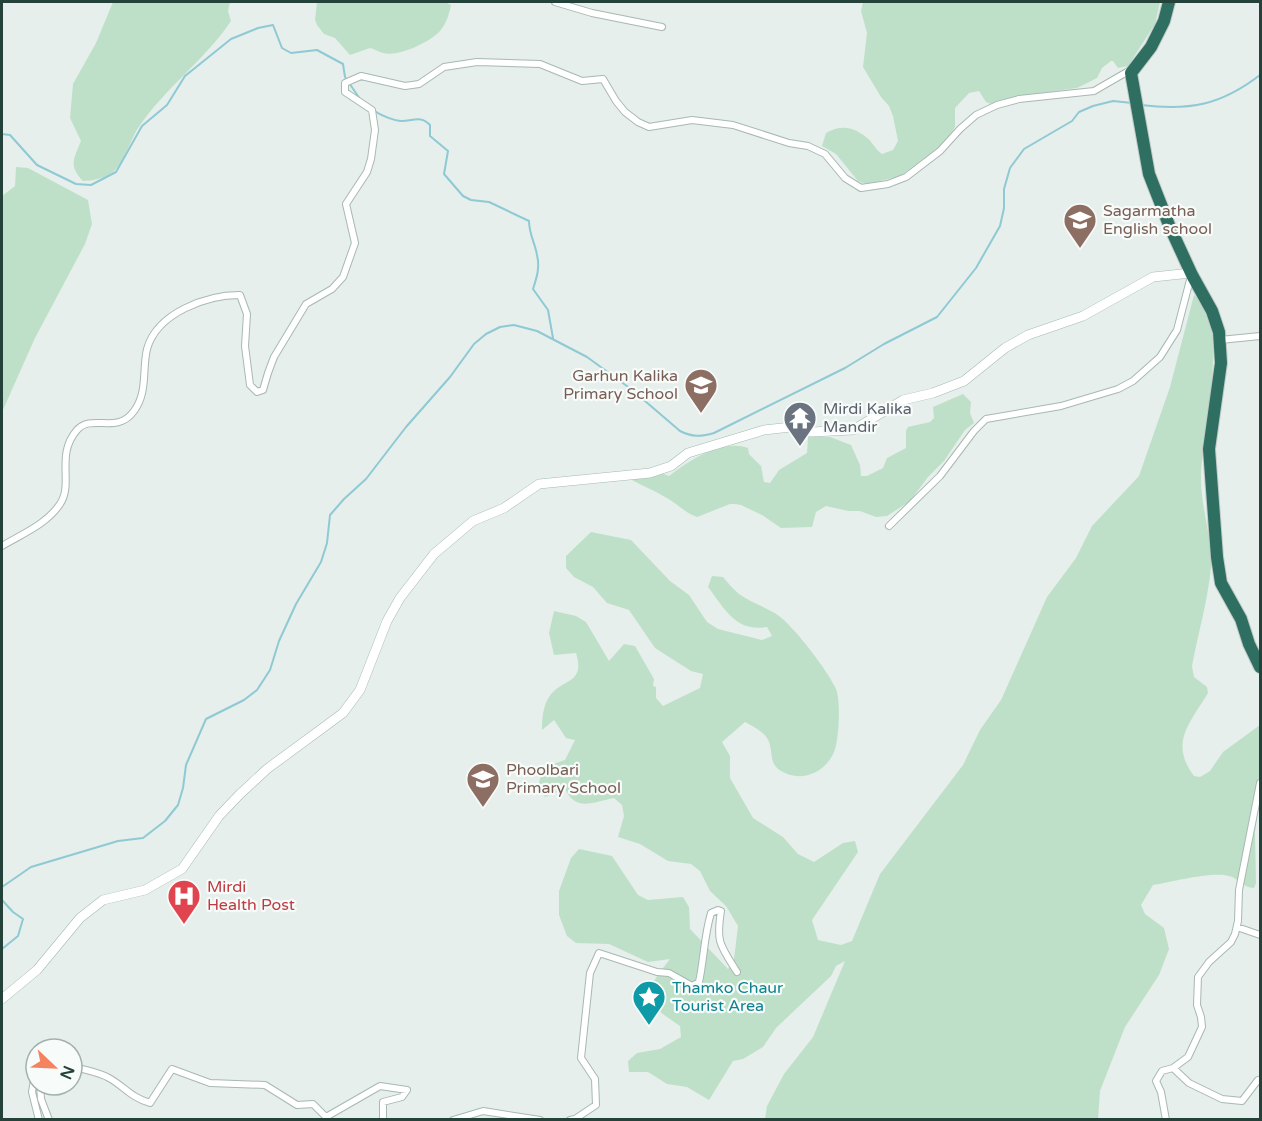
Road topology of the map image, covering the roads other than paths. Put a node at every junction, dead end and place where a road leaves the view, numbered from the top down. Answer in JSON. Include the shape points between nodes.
{"nodes":[{"id":1,"x":555,"y":2,"type":"edge"},
{"id":2,"x":1169,"y":2,"type":"edge"},
{"id":3,"x":662,"y":27,"type":"dead end"},
{"id":4,"x":1133,"y":70,"type":"junction"},
{"id":5,"x":1191,"y":274,"type":"junction"},
{"id":6,"x":1260,"y":336,"type":"edge"},
{"id":7,"x":1219,"y":341,"type":"junction"},
{"id":8,"x":889,"y":526,"type":"dead end"},
{"id":9,"x":2,"y":546,"type":"edge"},
{"id":10,"x":1260,"y":667,"type":"edge"},
{"id":11,"x":1260,"y":783,"type":"edge"},
{"id":12,"x":1237,"y":927,"type":"junction"},
{"id":13,"x":1260,"y":936,"type":"edge"},
{"id":14,"x":737,"y":972,"type":"dead end"},
{"id":15,"x":2,"y":999,"type":"edge"},
{"id":16,"x":1173,"y":1068,"type":"junction"},
{"id":17,"x":84,"y":1070,"type":"edge"},
{"id":18,"x":1260,"y":1081,"type":"edge"},
{"id":19,"x":33,"y":1097,"type":"edge"},
{"id":20,"x":41,"y":1097,"type":"edge"},
{"id":21,"x":39,"y":1119,"type":"edge"},
{"id":22,"x":49,"y":1119,"type":"edge"},
{"id":23,"x":382,"y":1119,"type":"edge"},
{"id":24,"x":453,"y":1119,"type":"edge"},
{"id":25,"x":540,"y":1119,"type":"edge"},
{"id":26,"x":570,"y":1119,"type":"edge"},
{"id":27,"x":1166,"y":1119,"type":"edge"}],
"edges":[{"from":1,"to":3,"type":"street"},
{"from":2,"to":4,"type":"highway","via":[[1152,47]]},
{"from":4,"to":5,"type":"highway","via":[[1149,174]]},
{"from":4,"to":9,"type":"street","via":[[1094,91],[996,105],[976,115],[906,177],[861,188],[845,178],[825,154],[808,146],[733,125],[692,120],[649,127],[625,112],[603,79],[582,81],[540,64],[477,62],[444,67],[419,84],[405,86],[358,77],[345,83],[345,92],[372,110],[375,130],[367,172],[346,204],[356,243],[338,284],[306,304],[274,357],[263,390],[257,392],[250,385],[245,346],[247,314],[240,295],[207,300],[171,317],[153,334],[147,350],[144,387],[133,412],[108,425],[93,423],[78,429],[65,456],[66,489],[61,503],[46,520]]},
{"from":5,"to":7,"type":"highway","via":[[1212,311]]},
{"from":5,"to":8,"type":"street","via":[[1177,330],[1160,357],[1133,381],[1061,406],[986,419],[940,476]]},
{"from":5,"to":15,"type":"street","via":[[1153,277],[1083,316],[1028,335],[964,381],[903,400],[853,430],[764,430],[688,453],[671,466],[650,473],[538,484],[504,508],[473,521],[434,554],[400,598],[360,690],[343,713],[267,769],[239,795],[219,816],[182,869],[145,890],[103,900],[80,918],[37,970]]},
{"from":6,"to":7,"type":"street"},
{"from":7,"to":10,"type":"highway","via":[[1221,363],[1209,449],[1217,557],[1221,583]]},
{"from":11,"to":12,"type":"street","via":[[1239,890]]},
{"from":12,"to":13,"type":"street"},
{"from":12,"to":16,"type":"street","via":[[1231,942],[1198,977],[1197,1005],[1202,1027],[1188,1057]]},
{"from":14,"to":26,"type":"street","via":[[718,935],[718,910],[711,913],[699,982],[692,986],[669,973],[599,953],[590,973],[581,1058],[595,1078],[596,1105]]},
{"from":16,"to":18,"type":"street","via":[[1189,1083],[1222,1100],[1242,1101]]},
{"from":16,"to":27,"type":"street","via":[[1162,1071],[1156,1081]]},
{"from":17,"to":23,"type":"street","via":[[108,1077],[131,1095],[150,1103],[172,1069],[210,1083],[265,1085],[297,1105],[313,1104],[326,1117],[380,1086],[407,1089],[402,1097],[383,1102]]},
{"from":19,"to":21,"type":"street"},
{"from":20,"to":22,"type":"street"},
{"from":24,"to":25,"type":"street","via":[[483,1111]]}]}
